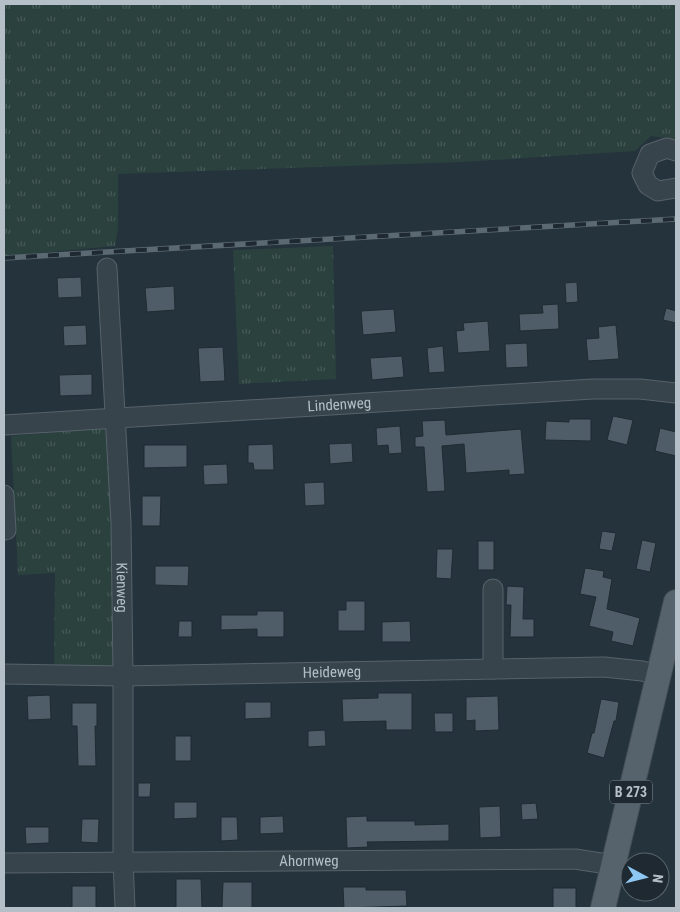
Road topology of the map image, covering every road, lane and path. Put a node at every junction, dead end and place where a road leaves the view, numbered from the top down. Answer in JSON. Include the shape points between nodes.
{"nodes":[{"id":1,"x":676,"y":151,"type":"edge"},
{"id":2,"x":676,"y":188,"type":"edge"},
{"id":3,"x":107,"y":268,"type":"dead end"},
{"id":4,"x":676,"y":394,"type":"edge"},
{"id":5,"x":116,"y":418,"type":"junction"},
{"id":6,"x":4,"y":425,"type":"edge"},
{"id":7,"x":4,"y":495,"type":"edge"},
{"id":8,"x":6,"y":530,"type":"dead end"},
{"id":9,"x":493,"y":589,"type":"dead end"},
{"id":10,"x":676,"y":602,"type":"edge"},
{"id":11,"x":493,"y":669,"type":"junction"},
{"id":12,"x":4,"y":674,"type":"edge"},
{"id":13,"x":659,"y":675,"type":"junction"},
{"id":14,"x":123,"y":676,"type":"junction"},
{"id":15,"x":122,"y":861,"type":"junction"},
{"id":16,"x":4,"y":863,"type":"edge"},
{"id":17,"x":614,"y":865,"type":"junction"},
{"id":18,"x":125,"y":908,"type":"edge"},
{"id":19,"x":603,"y":908,"type":"edge"}],
"edges":[{"from":1,"to":2,"type":"street","via":[[667,148],[650,154],[642,173],[648,185],[658,191]]},
{"from":3,"to":5,"type":"street","name":"Kienweg"},
{"from":4,"to":5,"type":"street","name":"Lindenweg","via":[[640,389],[592,389]]},
{"from":5,"to":6,"type":"street","name":"Lindenweg"},
{"from":5,"to":14,"type":"street","name":"Kienweg"},
{"from":7,"to":8,"type":"street"},
{"from":9,"to":11,"type":"street"},
{"from":10,"to":13,"type":"main road","number":"B 273"},
{"from":11,"to":13,"type":"street","name":"Heideweg","via":[[604,668]]},
{"from":11,"to":14,"type":"street","name":"Heideweg"},
{"from":12,"to":14,"type":"street","name":"Heideweg"},
{"from":13,"to":17,"type":"main road","number":"B 273"},
{"from":14,"to":15,"type":"street","name":"Kienweg"},
{"from":15,"to":16,"type":"street","name":"Ahornweg"},
{"from":15,"to":17,"type":"street","name":"Ahornweg","via":[[575,859]]},
{"from":15,"to":18,"type":"street","name":"Kienweg"},
{"from":17,"to":19,"type":"main road","number":"B 273"}]}
